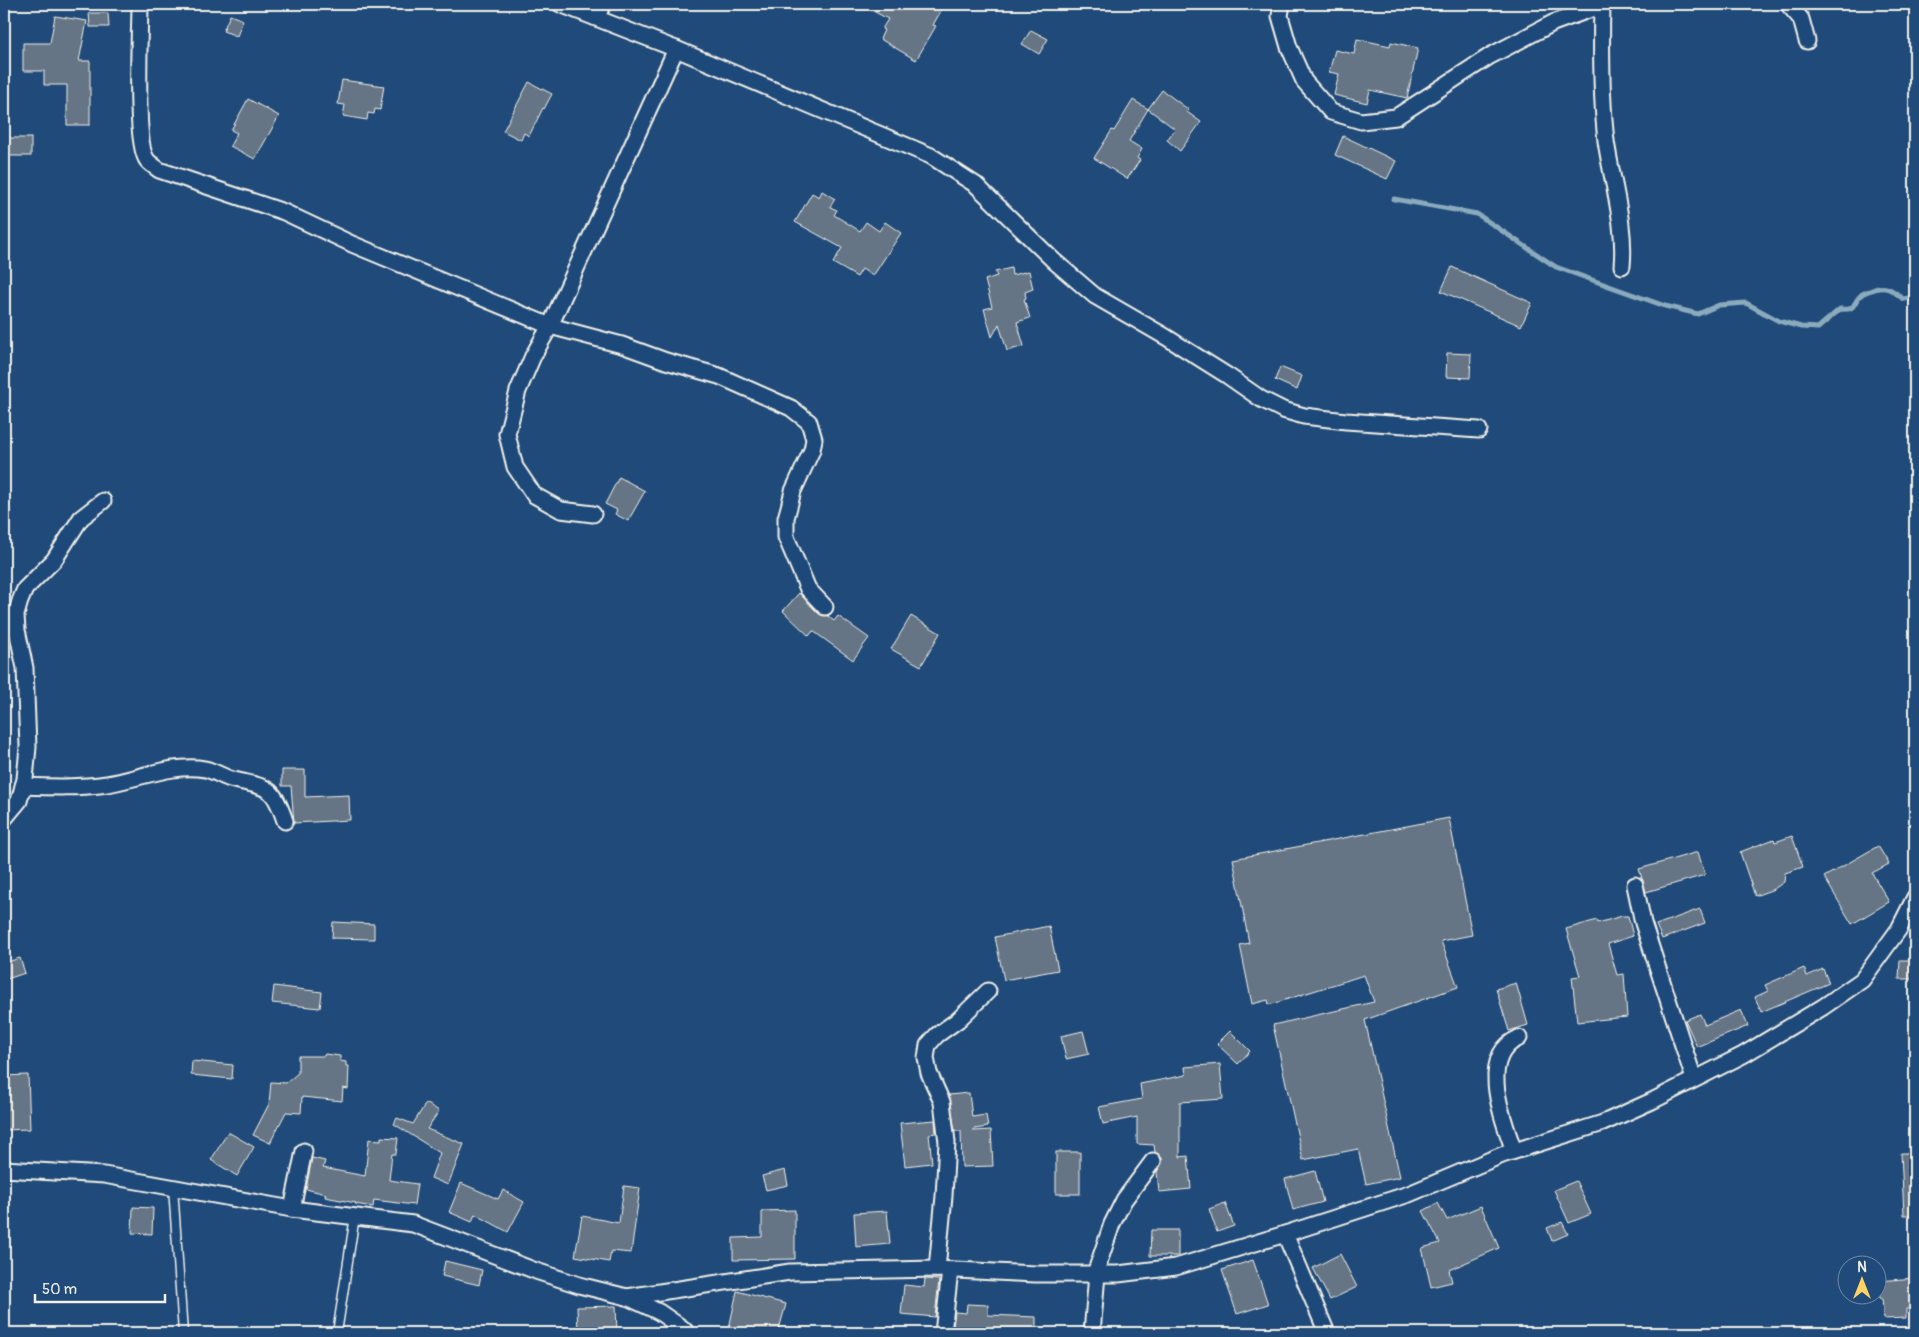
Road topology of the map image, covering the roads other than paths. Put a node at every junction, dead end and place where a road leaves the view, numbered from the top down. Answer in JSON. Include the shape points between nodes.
{"nodes":[{"id":1,"x":140,"y":4,"type":"edge"},
{"id":2,"x":560,"y":4,"type":"edge"},
{"id":3,"x":603,"y":4,"type":"edge"},
{"id":4,"x":1282,"y":4,"type":"edge"},
{"id":5,"x":1788,"y":4,"type":"edge"},
{"id":6,"x":1602,"y":5,"type":"edge"},
{"id":7,"x":596,"y":18,"type":"junction"},
{"id":8,"x":1807,"y":41,"type":"dead end"},
{"id":9,"x":676,"y":49,"type":"junction"},
{"id":10,"x":1622,"y":266,"type":"dead end"},
{"id":11,"x":550,"y":326,"type":"junction"},
{"id":12,"x":1479,"y":430,"type":"dead end"},
{"id":13,"x":103,"y":501,"type":"dead end"},
{"id":14,"x":593,"y":514,"type":"dead end"},
{"id":15,"x":826,"y":607,"type":"dead end"},
{"id":16,"x":23,"y":786,"type":"junction"},
{"id":17,"x":4,"y":819,"type":"edge"},
{"id":18,"x":285,"y":821,"type":"dead end"},
{"id":19,"x":1635,"y":885,"type":"dead end"},
{"id":20,"x":1915,"y":897,"type":"edge"},
{"id":21,"x":988,"y":991,"type":"dead end"},
{"id":22,"x":1519,"y":1038,"type":"dead end"},
{"id":23,"x":1694,"y":1079,"type":"junction"},
{"id":24,"x":304,"y":1151,"type":"dead end"},
{"id":25,"x":1514,"y":1151,"type":"junction"},
{"id":26,"x":1153,"y":1161,"type":"dead end"},
{"id":27,"x":4,"y":1168,"type":"edge"},
{"id":28,"x":173,"y":1187,"type":"junction"},
{"id":29,"x":292,"y":1209,"type":"junction"},
{"id":30,"x":355,"y":1216,"type":"junction"},
{"id":31,"x":1285,"y":1234,"type":"junction"},
{"id":32,"x":943,"y":1269,"type":"junction"},
{"id":33,"x":1096,"y":1274,"type":"junction"},
{"id":34,"x":627,"y":1297,"type":"junction"},
{"id":35,"x":183,"y":1333,"type":"edge"},
{"id":36,"x":337,"y":1333,"type":"edge"},
{"id":37,"x":687,"y":1333,"type":"edge"},
{"id":38,"x":943,"y":1333,"type":"edge"},
{"id":39,"x":1092,"y":1333,"type":"edge"},
{"id":40,"x":1327,"y":1333,"type":"edge"}],
"edges":[{"from":1,"to":11,"type":"street","via":[[141,134],[147,160],[159,170],[284,212],[352,244]]},
{"from":2,"to":7,"type":"street"},
{"from":3,"to":7,"type":"street"},
{"from":4,"to":6,"type":"street","via":[[1280,16],[1288,47],[1304,82],[1331,112],[1361,121],[1396,118],[1490,56],[1554,23]]},
{"from":5,"to":8,"type":"street","via":[[1801,19]]},
{"from":6,"to":10,"type":"street","via":[[1606,132],[1623,248]]},
{"from":7,"to":9,"type":"street"},
{"from":9,"to":11,"type":"street"},
{"from":9,"to":12,"type":"street","via":[[931,156],[976,185],[1095,296],[1283,410],[1346,421]]},
{"from":11,"to":14,"type":"street","via":[[518,391],[507,434],[515,467],[534,495],[561,510]]},
{"from":11,"to":15,"type":"street","via":[[719,376],[791,408],[809,422],[814,439],[812,450],[793,491],[786,518],[786,537],[808,589]]},
{"from":13,"to":16,"type":"street","via":[[81,518],[54,560],[25,589],[16,615],[25,668],[28,747]]},
{"from":16,"to":17,"type":"street","via":[[20,802]]},
{"from":16,"to":18,"type":"street","via":[[67,788],[107,784],[172,769],[206,769],[270,790],[276,796]]},
{"from":19,"to":23,"type":"street","via":[[1643,923]]},
{"from":20,"to":23,"type":"street","via":[[1899,929],[1862,980],[1743,1055]]},
{"from":21,"to":32,"type":"street","via":[[928,1045],[926,1058],[942,1102],[946,1142]]},
{"from":22,"to":25,"type":"street","via":[[1510,1042],[1500,1054],[1496,1073],[1499,1103]]},
{"from":23,"to":25,"type":"street","via":[[1603,1123]]},
{"from":24,"to":29,"type":"street"},
{"from":25,"to":31,"type":"street","via":[[1409,1194]]},
{"from":26,"to":33,"type":"street","via":[[1124,1200],[1112,1224]]},
{"from":27,"to":28,"type":"street","via":[[104,1174]]},
{"from":28,"to":29,"type":"street"},
{"from":28,"to":35,"type":"lane"},
{"from":29,"to":30,"type":"street"},
{"from":30,"to":34,"type":"street","via":[[413,1224],[536,1271]]},
{"from":30,"to":36,"type":"lane"},
{"from":31,"to":33,"type":"street","via":[[1176,1267]]},
{"from":31,"to":40,"type":"street"},
{"from":32,"to":33,"type":"street"},
{"from":32,"to":34,"type":"street","via":[[790,1272]]},
{"from":32,"to":38,"type":"street"},
{"from":33,"to":39,"type":"street"},
{"from":34,"to":37,"type":"street","via":[[659,1312]]}]}
